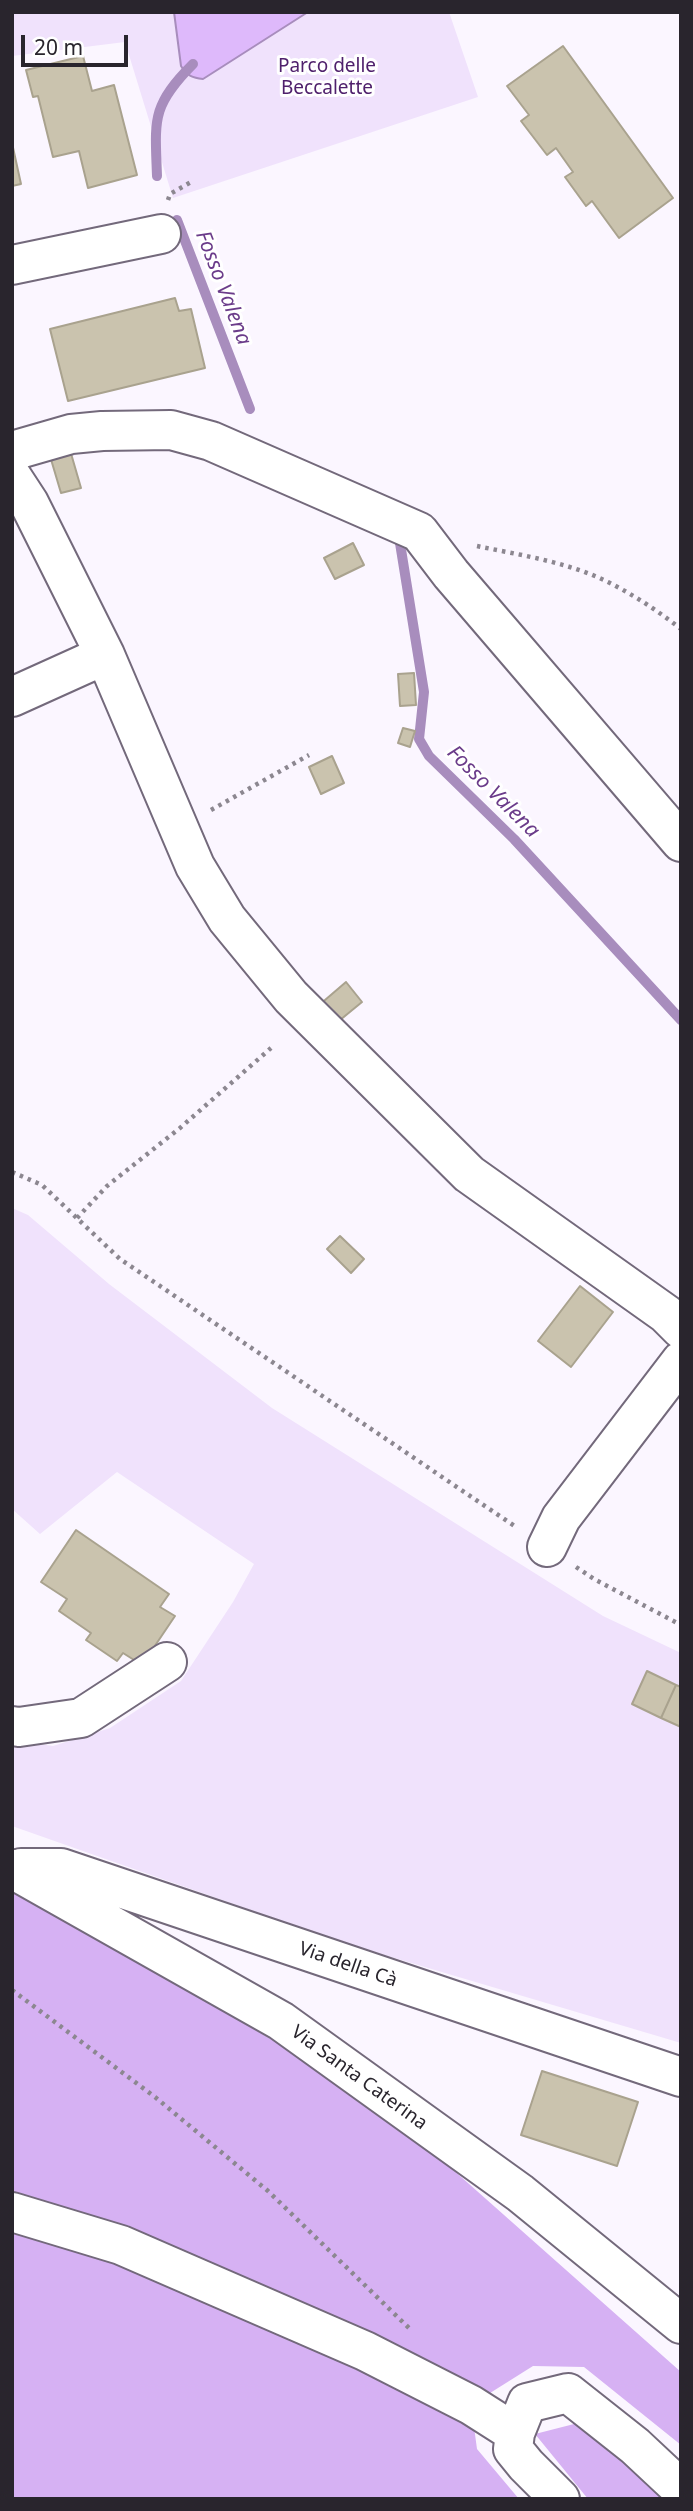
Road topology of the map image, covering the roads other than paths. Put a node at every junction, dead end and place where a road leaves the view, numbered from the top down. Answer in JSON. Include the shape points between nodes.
{"nodes":[{"id":1,"x":161,"y":234,"type":"dead end"},
{"id":2,"x":12,"y":265,"type":"edge"},
{"id":3,"x":12,"y":451,"type":"edge"},
{"id":4,"x":12,"y":477,"type":"edge"},
{"id":5,"x":105,"y":654,"type":"junction"},
{"id":6,"x":12,"y":697,"type":"edge"},
{"id":7,"x":681,"y":842,"type":"edge"},
{"id":8,"x":681,"y":1329,"type":"edge"},
{"id":9,"x":681,"y":1361,"type":"edge"},
{"id":10,"x":547,"y":1547,"type":"road end"},
{"id":11,"x":167,"y":1662,"type":"dead end"},
{"id":12,"x":12,"y":1726,"type":"edge"},
{"id":13,"x":12,"y":1868,"type":"edge"},
{"id":14,"x":681,"y":2077,"type":"edge"},
{"id":15,"x":12,"y":2212,"type":"edge"},
{"id":16,"x":681,"y":2324,"type":"edge"},
{"id":17,"x":515,"y":2433,"type":"junction"},
{"id":18,"x":681,"y":2489,"type":"edge"},
{"id":19,"x":560,"y":2499,"type":"edge"}],
"edges":[{"from":1,"to":2,"type":"street"},
{"from":3,"to":7,"type":"street","via":[[71,434],[171,429],[211,441],[419,532]]},
{"from":4,"to":5,"type":"street"},
{"from":5,"to":6,"type":"street"},
{"from":5,"to":8,"type":"street","via":[[195,866],[227,919],[290,997],[469,1174]]},
{"from":9,"to":10,"type":"street","via":[[561,1518]]},
{"from":11,"to":12,"type":"street","via":[[81,1718]]},
{"from":13,"to":14,"type":"street","name":"Via della Cà","via":[[61,1868]]},
{"from":13,"to":16,"type":"street","name":"Via Santa Caterina","via":[[281,2021],[520,2193]]},
{"from":15,"to":17,"type":"street","via":[[121,2245],[365,2351]]},
{"from":17,"to":18,"type":"street","via":[[527,2403],[568,2393]]},
{"from":17,"to":19,"type":"street","via":[[513,2449]]}]}
